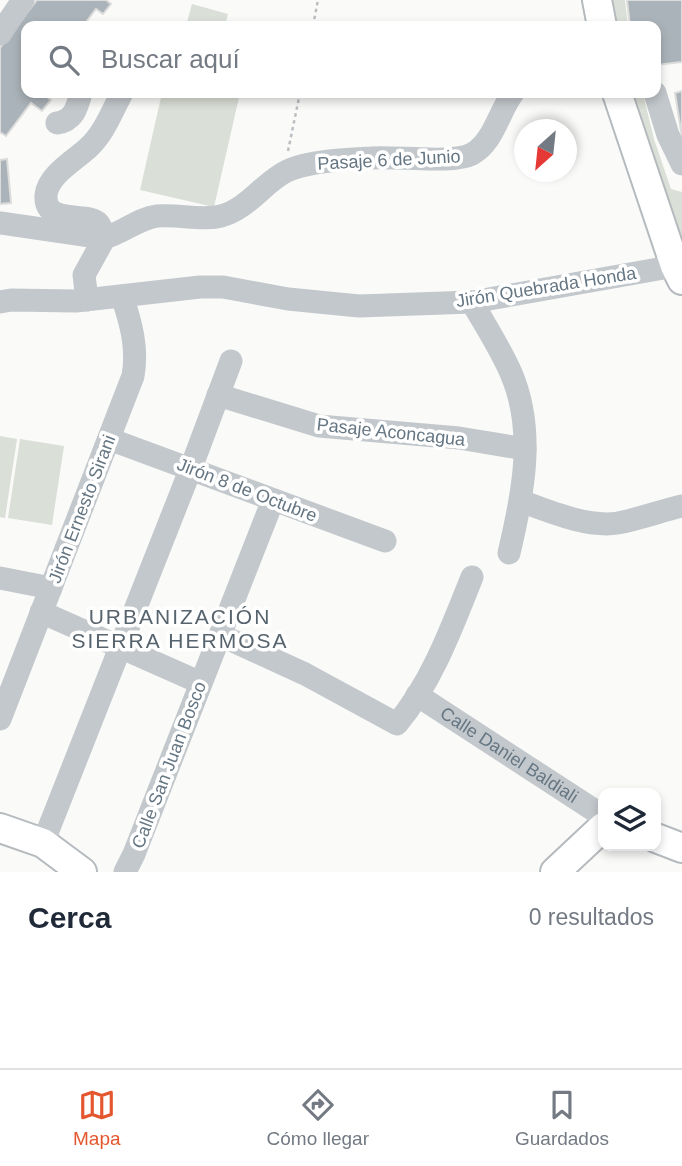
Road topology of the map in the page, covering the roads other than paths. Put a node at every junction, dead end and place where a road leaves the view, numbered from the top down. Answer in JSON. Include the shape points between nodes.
{"nodes":[{"id":1,"x":23,"y":0,"type":"edge"},
{"id":2,"x":597,"y":0,"type":"edge"},
{"id":3,"x":601,"y":21,"type":"edge"},
{"id":4,"x":0,"y":34,"type":"edge"},
{"id":5,"x":79,"y":98,"type":"edge"},
{"id":6,"x":119,"y":98,"type":"edge"},
{"id":7,"x":510,"y":98,"type":"edge"},
{"id":8,"x":619,"y":98,"type":"edge"},
{"id":9,"x":657,"y":98,"type":"edge"},
{"id":10,"x":57,"y":123,"type":"dead end"},
{"id":11,"x":682,"y":164,"type":"edge"},
{"id":12,"x":0,"y":223,"type":"edge"},
{"id":13,"x":105,"y":237,"type":"junction"},
{"id":14,"x":678,"y":273,"type":"edge"},
{"id":15,"x":122,"y":296,"type":"junction"},
{"id":16,"x":87,"y":300,"type":"junction"},
{"id":17,"x":0,"y":302,"type":"edge"},
{"id":18,"x":472,"y":302,"type":"junction"},
{"id":19,"x":231,"y":361,"type":"dead end"},
{"id":20,"x":218,"y":395,"type":"junction"},
{"id":21,"x":109,"y":439,"type":"junction"},
{"id":22,"x":526,"y":449,"type":"junction"},
{"id":23,"x":191,"y":468,"type":"junction"},
{"id":24,"x":273,"y":500,"type":"junction"},
{"id":25,"x":521,"y":501,"type":"junction"},
{"id":26,"x":682,"y":506,"type":"edge"},
{"id":27,"x":385,"y":541,"type":"dead end"},
{"id":28,"x":509,"y":552,"type":"dead end"},
{"id":29,"x":472,"y":577,"type":"dead end"},
{"id":30,"x":0,"y":578,"type":"edge"},
{"id":31,"x":51,"y":588,"type":"junction"},
{"id":32,"x":41,"y":612,"type":"junction"},
{"id":33,"x":220,"y":635,"type":"junction"},
{"id":34,"x":120,"y":646,"type":"junction"},
{"id":35,"x":9,"y":672,"type":"edge"},
{"id":36,"x":201,"y":683,"type":"junction"},
{"id":37,"x":417,"y":695,"type":"junction"},
{"id":38,"x":0,"y":719,"type":"edge"},
{"id":39,"x":598,"y":813,"type":"edge"},
{"id":40,"x":0,"y":828,"type":"edge"},
{"id":41,"x":598,"y":832,"type":"edge"},
{"id":42,"x":661,"y":840,"type":"edge"},
{"id":43,"x":43,"y":843,"type":"junction"},
{"id":44,"x":682,"y":848,"type":"edge"},
{"id":45,"x":82,"y":872,"type":"edge"},
{"id":46,"x":125,"y":872,"type":"edge"},
{"id":47,"x":555,"y":872,"type":"edge"}],
"edges":[{"from":1,"to":4,"type":"street"},
{"from":2,"to":3,"type":"main road"},
{"from":5,"to":10,"type":"street","via":[[73,116]]},
{"from":6,"to":13,"type":"street","via":[[95,140],[53,179],[46,195],[57,214],[92,219]]},
{"from":7,"to":13,"type":"street","name":"Pasaje 6 de Junio","via":[[484,145],[471,155],[299,166],[223,216],[155,216]]},
{"from":8,"to":14,"type":"main road"},
{"from":9,"to":11,"type":"street"},
{"from":12,"to":13,"type":"street"},
{"from":13,"to":16,"type":"street","via":[[84,275]]},
{"from":14,"to":18,"type":"street","name":"Jirón Quebrada Honda"},
{"from":15,"to":16,"type":"street","name":"Jirón Quebrada Honda"},
{"from":15,"to":18,"type":"street","name":"Jirón Quebrada Honda","via":[[223,287],[359,306]]},
{"from":15,"to":21,"type":"street","name":"Jirón Ernesto Sirani","via":[[136,358]]},
{"from":16,"to":17,"type":"street","name":"Jirón Quebrada Honda"},
{"from":18,"to":22,"type":"street","via":[[511,374]]},
{"from":19,"to":20,"type":"street"},
{"from":20,"to":22,"type":"street","name":"Pasaje Aconcagua","via":[[319,426],[459,438]]},
{"from":20,"to":23,"type":"street"},
{"from":21,"to":23,"type":"street","name":"Jirón 8 de Octubre"},
{"from":21,"to":31,"type":"street","name":"Jirón Ernesto Sirani"},
{"from":22,"to":25,"type":"street"},
{"from":23,"to":24,"type":"street","name":"Jirón 8 de Octubre"},
{"from":23,"to":34,"type":"street"},
{"from":24,"to":27,"type":"street","name":"Jirón 8 de Octubre"},
{"from":24,"to":33,"type":"street","name":"Calle San Juan Bosco"},
{"from":25,"to":26,"type":"street","via":[[558,515],[616,523]]},
{"from":25,"to":28,"type":"street"},
{"from":29,"to":37,"type":"street","via":[[448,638]]},
{"from":30,"to":31,"type":"street"},
{"from":31,"to":32,"type":"street","name":"Jirón Ernesto Sirani"},
{"from":32,"to":34,"type":"street"},
{"from":32,"to":35,"type":"street","name":"Jirón Ernesto Sirani"},
{"from":33,"to":36,"type":"street","name":"Calle San Juan Bosco"},
{"from":33,"to":37,"type":"street","via":[[305,674],[396,724]]},
{"from":34,"to":36,"type":"street"},
{"from":34,"to":43,"type":"street"},
{"from":35,"to":38,"type":"street","name":"Jirón Ernesto Sirani"},
{"from":36,"to":46,"type":"street","name":"Calle San Juan Bosco"},
{"from":37,"to":39,"type":"street","name":"Calle Daniel Baldiali"},
{"from":40,"to":43,"type":"main road"},
{"from":41,"to":47,"type":"main road"},
{"from":42,"to":44,"type":"main road"},
{"from":43,"to":45,"type":"main road"}]}
